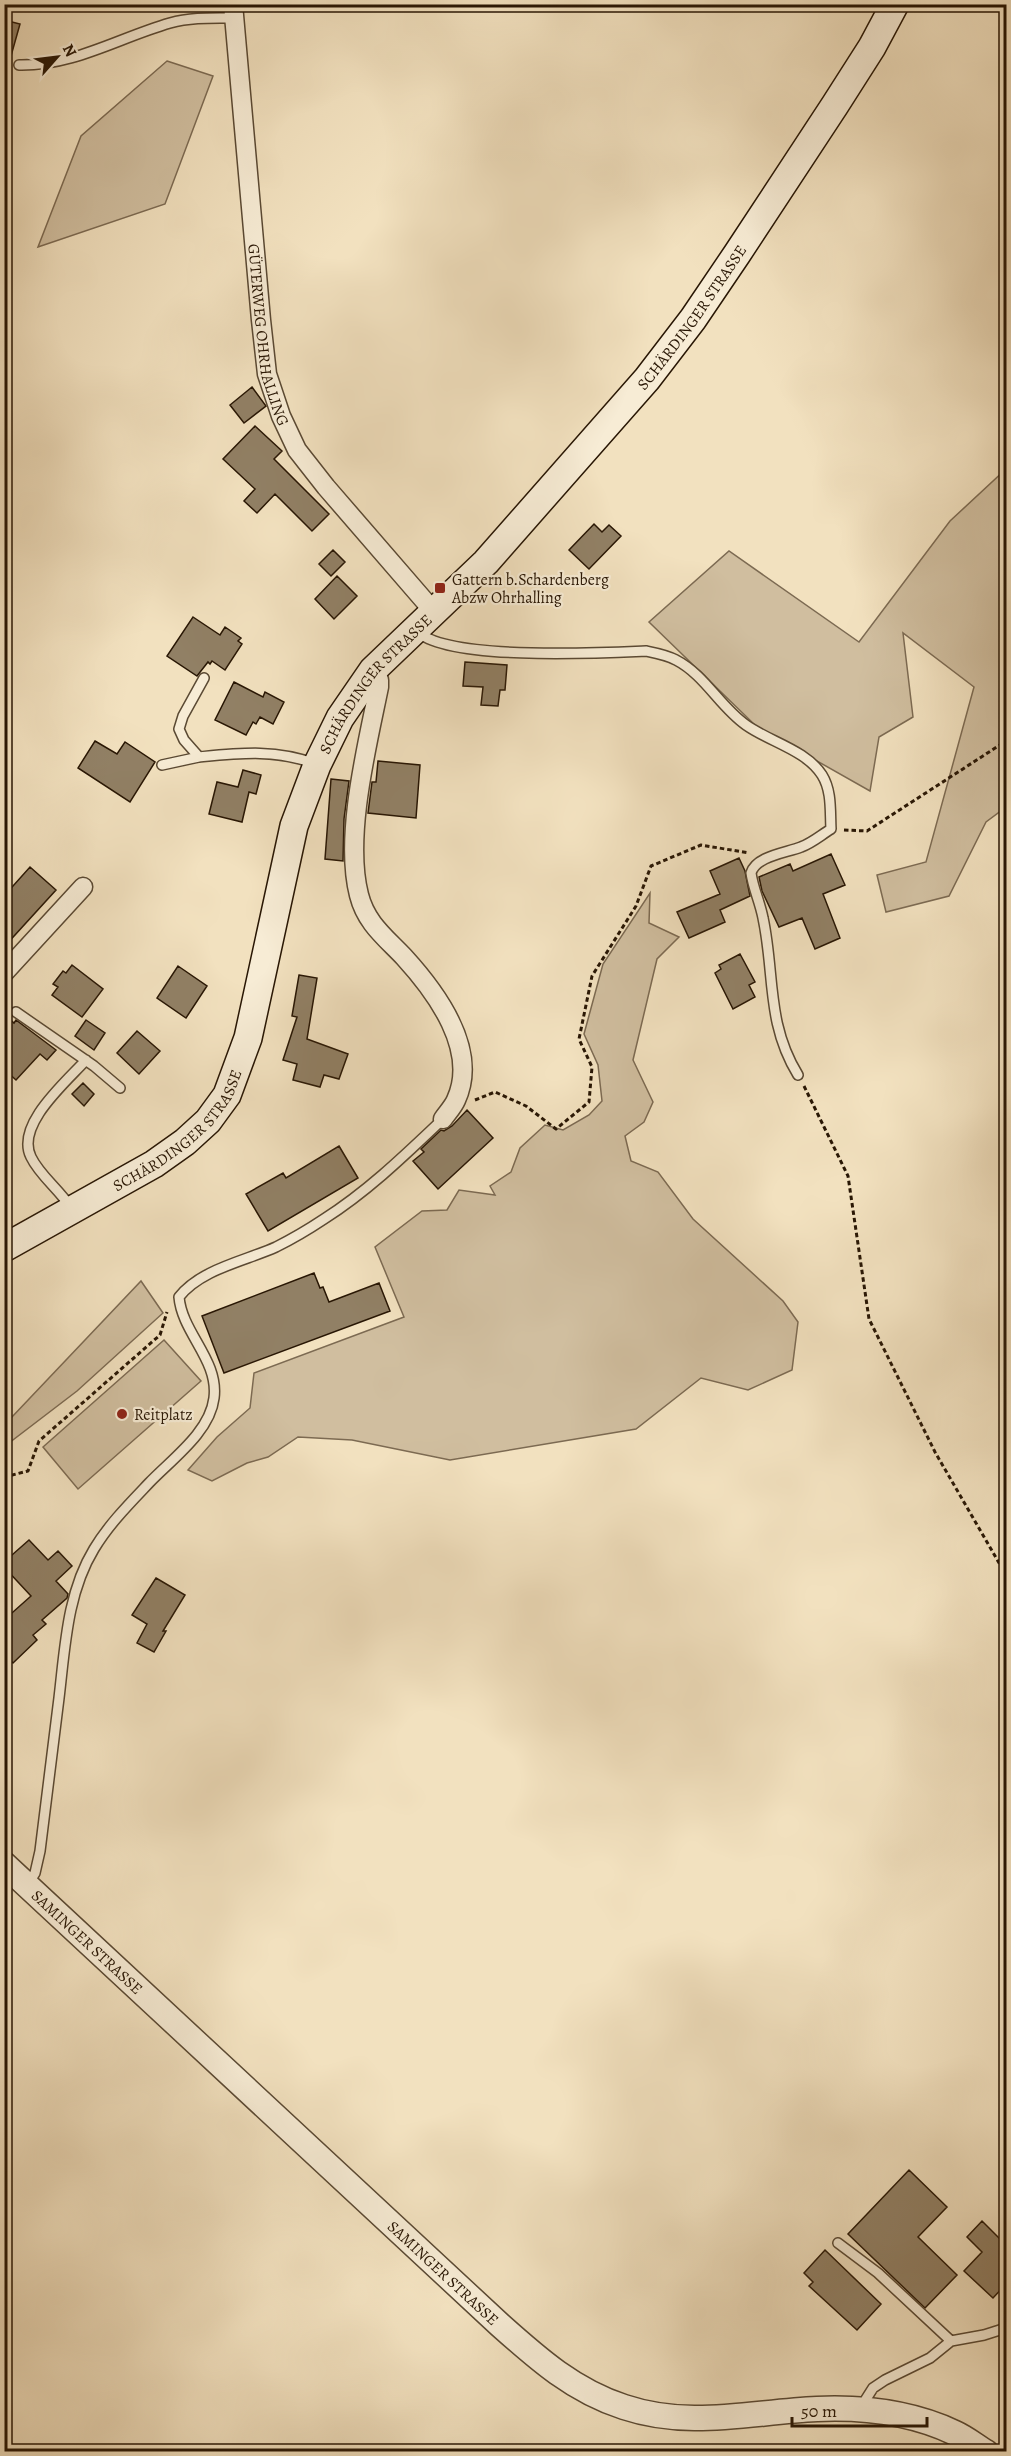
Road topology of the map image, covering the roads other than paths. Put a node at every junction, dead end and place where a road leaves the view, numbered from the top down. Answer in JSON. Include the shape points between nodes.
{"nodes":[{"id":1,"x":895,"y":4,"type":"edge"},
{"id":2,"x":234,"y":11,"type":"edge"},
{"id":3,"x":19,"y":65,"type":"dead end"},
{"id":4,"x":426,"y":621,"type":"junction"},
{"id":5,"x":373,"y":670,"type":"junction"},
{"id":6,"x":204,"y":678,"type":"dead end"},
{"id":7,"x":199,"y":757,"type":"junction"},
{"id":8,"x":162,"y":765,"type":"dead end"},
{"id":9,"x":317,"y":765,"type":"junction"},
{"id":10,"x":83,"y":887,"type":"dead end"},
{"id":11,"x":4,"y":973,"type":"edge"},
{"id":12,"x":16,"y":1012,"type":"dead end"},
{"id":13,"x":86,"y":1060,"type":"junction"},
{"id":14,"x":798,"y":1075,"type":"road end"},
{"id":15,"x":120,"y":1088,"type":"dead end"},
{"id":16,"x":443,"y":1119,"type":"joint"},
{"id":17,"x":72,"y":1209,"type":"junction"},
{"id":18,"x":4,"y":1248,"type":"edge"},
{"id":19,"x":4,"y":1864,"type":"edge"},
{"id":20,"x":28,"y":1884,"type":"junction"},
{"id":21,"x":838,"y":2242,"type":"dead end"},
{"id":22,"x":1006,"y":2328,"type":"edge"},
{"id":23,"x":951,"y":2341,"type":"junction"},
{"id":24,"x":864,"y":2411,"type":"junction"},
{"id":25,"x":986,"y":2451,"type":"edge"}],
"edges":[{"from":1,"to":4,"type":"main road","name":"SCHÄRDINGER STRASSE","via":[[872,47],[738,254],[667,353],[486,562]]},
{"from":2,"to":3,"type":"lane","via":[[179,21],[61,62]]},
{"from":2,"to":4,"type":"street","name":"GÜTERWEG OHRHALLING","via":[[267,374],[297,450]]},
{"from":4,"to":5,"type":"main road","name":"SCHÄRDINGER STRASSE"},
{"from":4,"to":14,"type":"lane","via":[[423,636],[435,643],[526,653],[646,651],[676,660],[745,725],[814,766],[827,788],[831,829],[802,847],[759,862],[751,873],[764,918],[776,1024]]},
{"from":5,"to":9,"type":"main road","name":"SCHÄRDINGER STRASSE","via":[[340,718]]},
{"from":5,"to":16,"type":"street","via":[[379,687],[362,772],[355,839],[358,893],[374,927],[423,979],[455,1035],[461,1057],[461,1080],[456,1099]]},
{"from":6,"to":7,"type":"lane","via":[[179,729]]},
{"from":7,"to":8,"type":"lane"},
{"from":7,"to":9,"type":"lane","via":[[254,752],[294,756]]},
{"from":9,"to":17,"type":"main road","name":"SCHÄRDINGER STRASSE","via":[[294,826],[248,1038],[227,1095],[185,1142],[154,1164]]},
{"from":10,"to":11,"type":"street"},
{"from":12,"to":13,"type":"lane"},
{"from":13,"to":15,"type":"lane"},
{"from":13,"to":17,"type":"lane","via":[[32,1124],[27,1143],[38,1168]]},
{"from":16,"to":20,"type":"lane","via":[[370,1187],[323,1220],[278,1246],[204,1277],[179,1297],[180,1308],[209,1364],[215,1386],[211,1412],[198,1433],[115,1520],[84,1569],[69,1618],[40,1851]]},
{"from":17,"to":18,"type":"main road","name":"SCHÄRDINGER STRASSE"},
{"from":19,"to":20,"type":"street","name":"SAMINGER STRASSE"},
{"from":20,"to":24,"type":"street","name":"SAMINGER STRASSE","via":[[549,2369],[589,2393],[669,2418],[707,2420],[816,2409]]},
{"from":21,"to":23,"type":"lane","via":[[879,2273]]},
{"from":22,"to":23,"type":"lane"},
{"from":23,"to":24,"type":"lane","via":[[930,2358],[873,2388]]},
{"from":24,"to":25,"type":"street","name":"SAMINGER STRASSE","via":[[927,2422]]}]}
